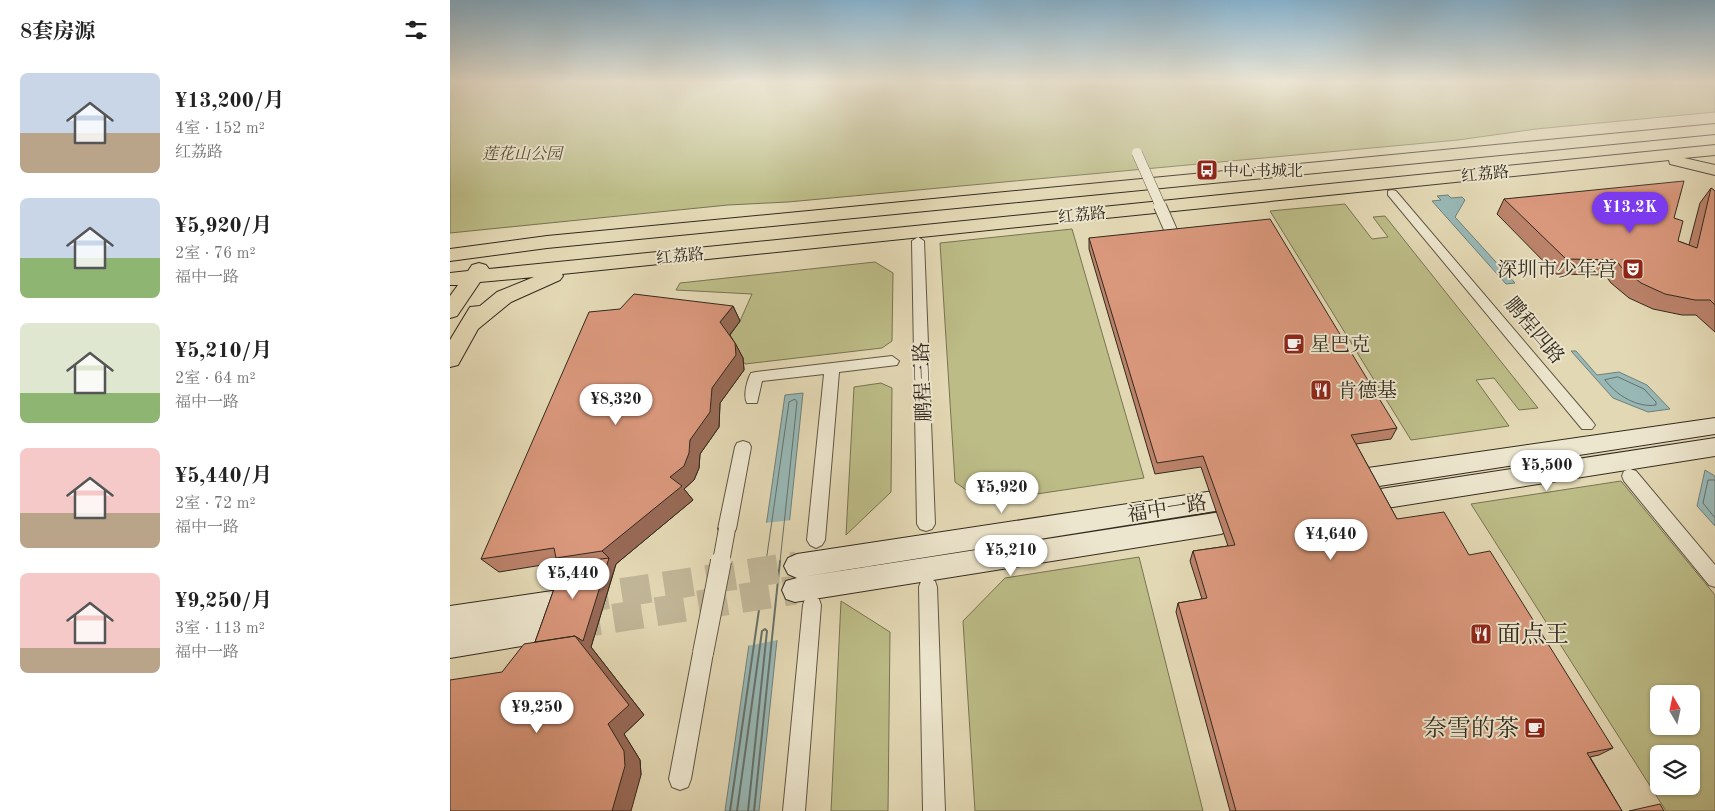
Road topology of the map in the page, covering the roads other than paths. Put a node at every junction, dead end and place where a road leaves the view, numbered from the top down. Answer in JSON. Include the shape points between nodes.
{"nodes":[{"id":1,"x":1715,"y":129,"type":"edge"},
{"id":2,"x":1688,"y":132,"type":"junction"},
{"id":3,"x":1713,"y":151,"type":"edge"},
{"id":4,"x":1137,"y":154,"type":"dead end"},
{"id":5,"x":1640,"y":158,"type":"junction"},
{"id":6,"x":1715,"y":170,"type":"edge"},
{"id":7,"x":1392,"y":193,"type":"dead end"},
{"id":8,"x":918,"y":241,"type":"dead end"},
{"id":9,"x":1177,"y":245,"type":"edge"},
{"id":10,"x":500,"y":248,"type":"junction"},
{"id":11,"x":450,"y":255,"type":"edge"},
{"id":12,"x":585,"y":265,"type":"junction"},
{"id":13,"x":498,"y":273,"type":"junction"},
{"id":14,"x":472,"y":276,"type":"junction"},
{"id":15,"x":450,"y":279,"type":"edge"},
{"id":16,"x":450,"y":311,"type":"edge"},
{"id":17,"x":470,"y":325,"type":"junction"},
{"id":18,"x":450,"y":359,"type":"edge"},
{"id":19,"x":892,"y":361,"type":"dead end"},
{"id":20,"x":832,"y":368,"type":"junction"},
{"id":21,"x":752,"y":399,"type":"dead end"},
{"id":22,"x":1587,"y":425,"type":"dead end"},
{"id":23,"x":1715,"y":426,"type":"edge"},
{"id":24,"x":743,"y":447,"type":"dead end"},
{"id":25,"x":1715,"y":447,"type":"edge"},
{"id":26,"x":1630,"y":476,"type":"dead end"},
{"id":27,"x":1326,"y":484,"type":"edge"},
{"id":28,"x":1260,"y":494,"type":"edge"},
{"id":29,"x":1374,"y":500,"type":"edge"},
{"id":30,"x":1221,"y":523,"type":"edge"},
{"id":31,"x":926,"y":524,"type":"dead end"},
{"id":32,"x":816,"y":540,"type":"dead end"},
{"id":33,"x":1715,"y":579,"type":"edge"},
{"id":34,"x":801,"y":587,"type":"junction"},
{"id":35,"x":928,"y":587,"type":"dead end"},
{"id":36,"x":450,"y":619,"type":"edge"},
{"id":37,"x":450,"y":644,"type":"edge"},
{"id":38,"x":680,"y":779,"type":"dead end"},
{"id":39,"x":794,"y":811,"type":"edge"},
{"id":40,"x":934,"y":811,"type":"edge"}],
"edges":[{"from":1,"to":2,"type":"main road","name":"红荔路"},
{"from":2,"to":3,"type":"main road"},
{"from":2,"to":10,"type":"main road","name":"红荔路"},
{"from":3,"to":5,"type":"main road","name":"红荔路"},
{"from":4,"to":9,"type":"street","bridge":true},
{"from":5,"to":6,"type":"main road","via":[[1675,160]]},
{"from":5,"to":12,"type":"main road","name":"红荔路"},
{"from":7,"to":22,"type":"street","name":"鹏程四路"},
{"from":8,"to":31,"type":"street","name":"鹏程三路"},
{"from":10,"to":11,"type":"main road","name":"红荔路"},
{"from":10,"to":13,"type":"main road"},
{"from":10,"to":14,"type":"main road"},
{"from":12,"to":13,"type":"main road","name":"红荔路"},
{"from":12,"to":17,"type":"main road","via":[[518,289]]},
{"from":13,"to":14,"type":"main road","name":"红荔路"},
{"from":13,"to":17,"type":"main road"},
{"from":14,"to":15,"type":"main road","name":"红荔路"},
{"from":14,"to":16,"type":"main road"},
{"from":17,"to":18,"type":"main road"},
{"from":19,"to":20,"type":"street"},
{"from":20,"to":21,"type":"street","via":[[756,377]]},
{"from":20,"to":32,"type":"street"},
{"from":23,"to":27,"type":"street"},
{"from":24,"to":38,"type":"street","bridge":true},
{"from":25,"to":29,"type":"street"},
{"from":26,"to":33,"type":"street"},
{"from":28,"to":34,"type":"street","name":"福中一路"},
{"from":30,"to":34,"type":"street","name":"福中一路"},
{"from":34,"to":39,"type":"street"},
{"from":35,"to":40,"type":"street"},
{"from":36,"to":37,"type":"street","via":[[549,616]]}]}
